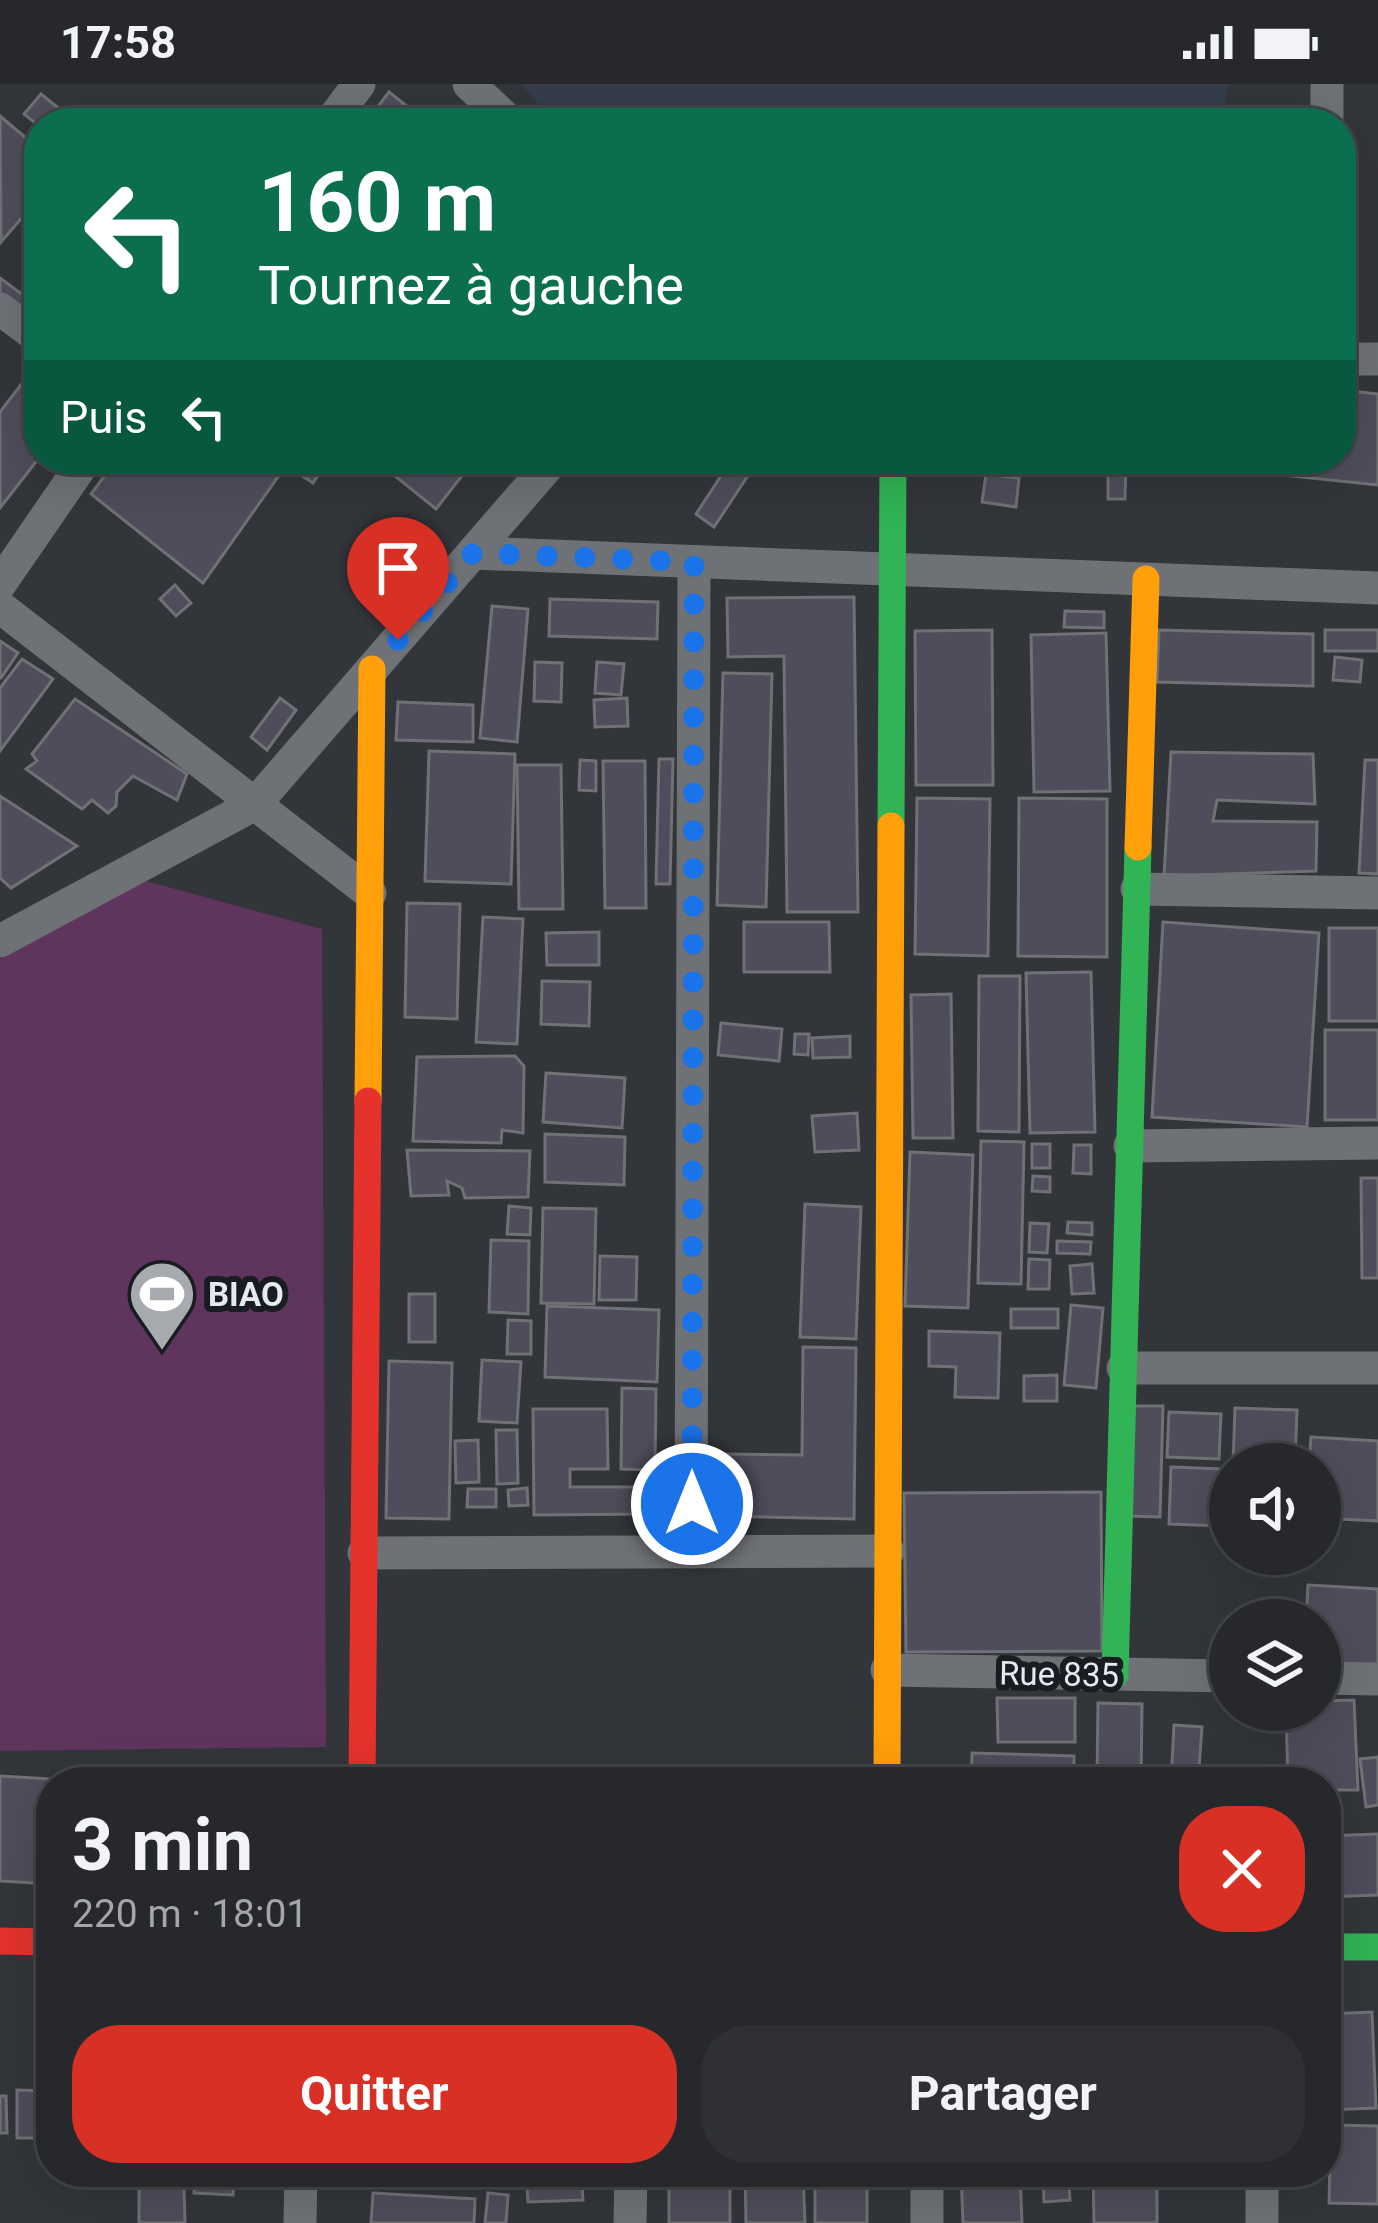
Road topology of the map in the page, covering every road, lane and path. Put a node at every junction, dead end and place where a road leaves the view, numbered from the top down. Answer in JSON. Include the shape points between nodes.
{"nodes":[{"id":1,"x":469,"y":84,"type":"edge"},
{"id":2,"x":495,"y":108,"type":"edge"},
{"id":3,"x":76,"y":474,"type":"edge"},
{"id":4,"x":541,"y":474,"type":"edge"},
{"id":5,"x":893,"y":474,"type":"edge"},
{"id":6,"x":473,"y":553,"type":"junction"},
{"id":7,"x":694,"y":562,"type":"junction"},
{"id":8,"x":893,"y":569,"type":"junction"},
{"id":9,"x":1145,"y":579,"type":"junction"},
{"id":10,"x":0,"y":584,"type":"edge"},
{"id":11,"x":1378,"y":588,"type":"edge"},
{"id":12,"x":0,"y":607,"type":"edge"},
{"id":13,"x":372,"y":669,"type":"junction"},
{"id":14,"x":255,"y":804,"type":"junction"},
{"id":15,"x":1137,"y":889,"type":"junction"},
{"id":16,"x":370,"y":893,"type":"junction"},
{"id":17,"x":1378,"y":893,"type":"edge"},
{"id":18,"x":0,"y":940,"type":"edge"},
{"id":19,"x":1378,"y":1143,"type":"edge"},
{"id":20,"x":1130,"y":1146,"type":"junction"},
{"id":21,"x":1124,"y":1368,"type":"junction"},
{"id":22,"x":1378,"y":1368,"type":"edge"},
{"id":23,"x":888,"y":1551,"type":"junction"},
{"id":24,"x":692,"y":1552,"type":"junction"},
{"id":25,"x":364,"y":1553,"type":"junction"},
{"id":26,"x":887,"y":1670,"type":"junction"},
{"id":27,"x":1115,"y":1675,"type":"junction"},
{"id":28,"x":1209,"y":1676,"type":"edge"},
{"id":29,"x":1341,"y":1678,"type":"edge"},
{"id":30,"x":1378,"y":1679,"type":"edge"},
{"id":31,"x":362,"y":1767,"type":"edge"},
{"id":32,"x":887,"y":1767,"type":"edge"},
{"id":33,"x":0,"y":1942,"type":"edge"},
{"id":34,"x":36,"y":1942,"type":"edge"},
{"id":35,"x":1341,"y":1947,"type":"edge"},
{"id":36,"x":1378,"y":1947,"type":"edge"},
{"id":37,"x":301,"y":2187,"type":"edge"},
{"id":38,"x":631,"y":2187,"type":"edge"},
{"id":39,"x":927,"y":2187,"type":"edge"},
{"id":40,"x":1262,"y":2187,"type":"edge"},
{"id":41,"x":300,"y":2223,"type":"edge"},
{"id":42,"x":630,"y":2223,"type":"edge"},
{"id":43,"x":927,"y":2223,"type":"edge"},
{"id":44,"x":1262,"y":2223,"type":"edge"}],
"edges":[{"from":1,"to":2,"type":"street"},
{"from":3,"to":10,"type":"street"},
{"from":4,"to":6,"type":"street"},
{"from":5,"to":8,"type":"street"},
{"from":6,"to":7,"type":"street"},
{"from":6,"to":13,"type":"street"},
{"from":7,"to":8,"type":"street"},
{"from":7,"to":24,"type":"street"},
{"from":8,"to":9,"type":"street"},
{"from":8,"to":23,"type":"street"},
{"from":9,"to":11,"type":"street"},
{"from":9,"to":15,"type":"street"},
{"from":12,"to":14,"type":"street"},
{"from":13,"to":14,"type":"street"},
{"from":13,"to":16,"type":"street"},
{"from":14,"to":16,"type":"street"},
{"from":14,"to":18,"type":"street"},
{"from":15,"to":17,"type":"street"},
{"from":15,"to":20,"type":"street"},
{"from":16,"to":25,"type":"street"},
{"from":19,"to":20,"type":"street"},
{"from":20,"to":21,"type":"street"},
{"from":21,"to":22,"type":"street"},
{"from":21,"to":27,"type":"street"},
{"from":23,"to":24,"type":"street"},
{"from":23,"to":26,"type":"street"},
{"from":24,"to":25,"type":"street"},
{"from":25,"to":31,"type":"street"},
{"from":26,"to":27,"type":"street","name":"Rue 835"},
{"from":26,"to":32,"type":"street"},
{"from":27,"to":28,"type":"street","name":"Rue 835"},
{"from":29,"to":30,"type":"street"},
{"from":33,"to":34,"type":"street"},
{"from":35,"to":36,"type":"street"},
{"from":37,"to":41,"type":"street"},
{"from":38,"to":42,"type":"street"},
{"from":39,"to":43,"type":"street"},
{"from":40,"to":44,"type":"street"}]}
